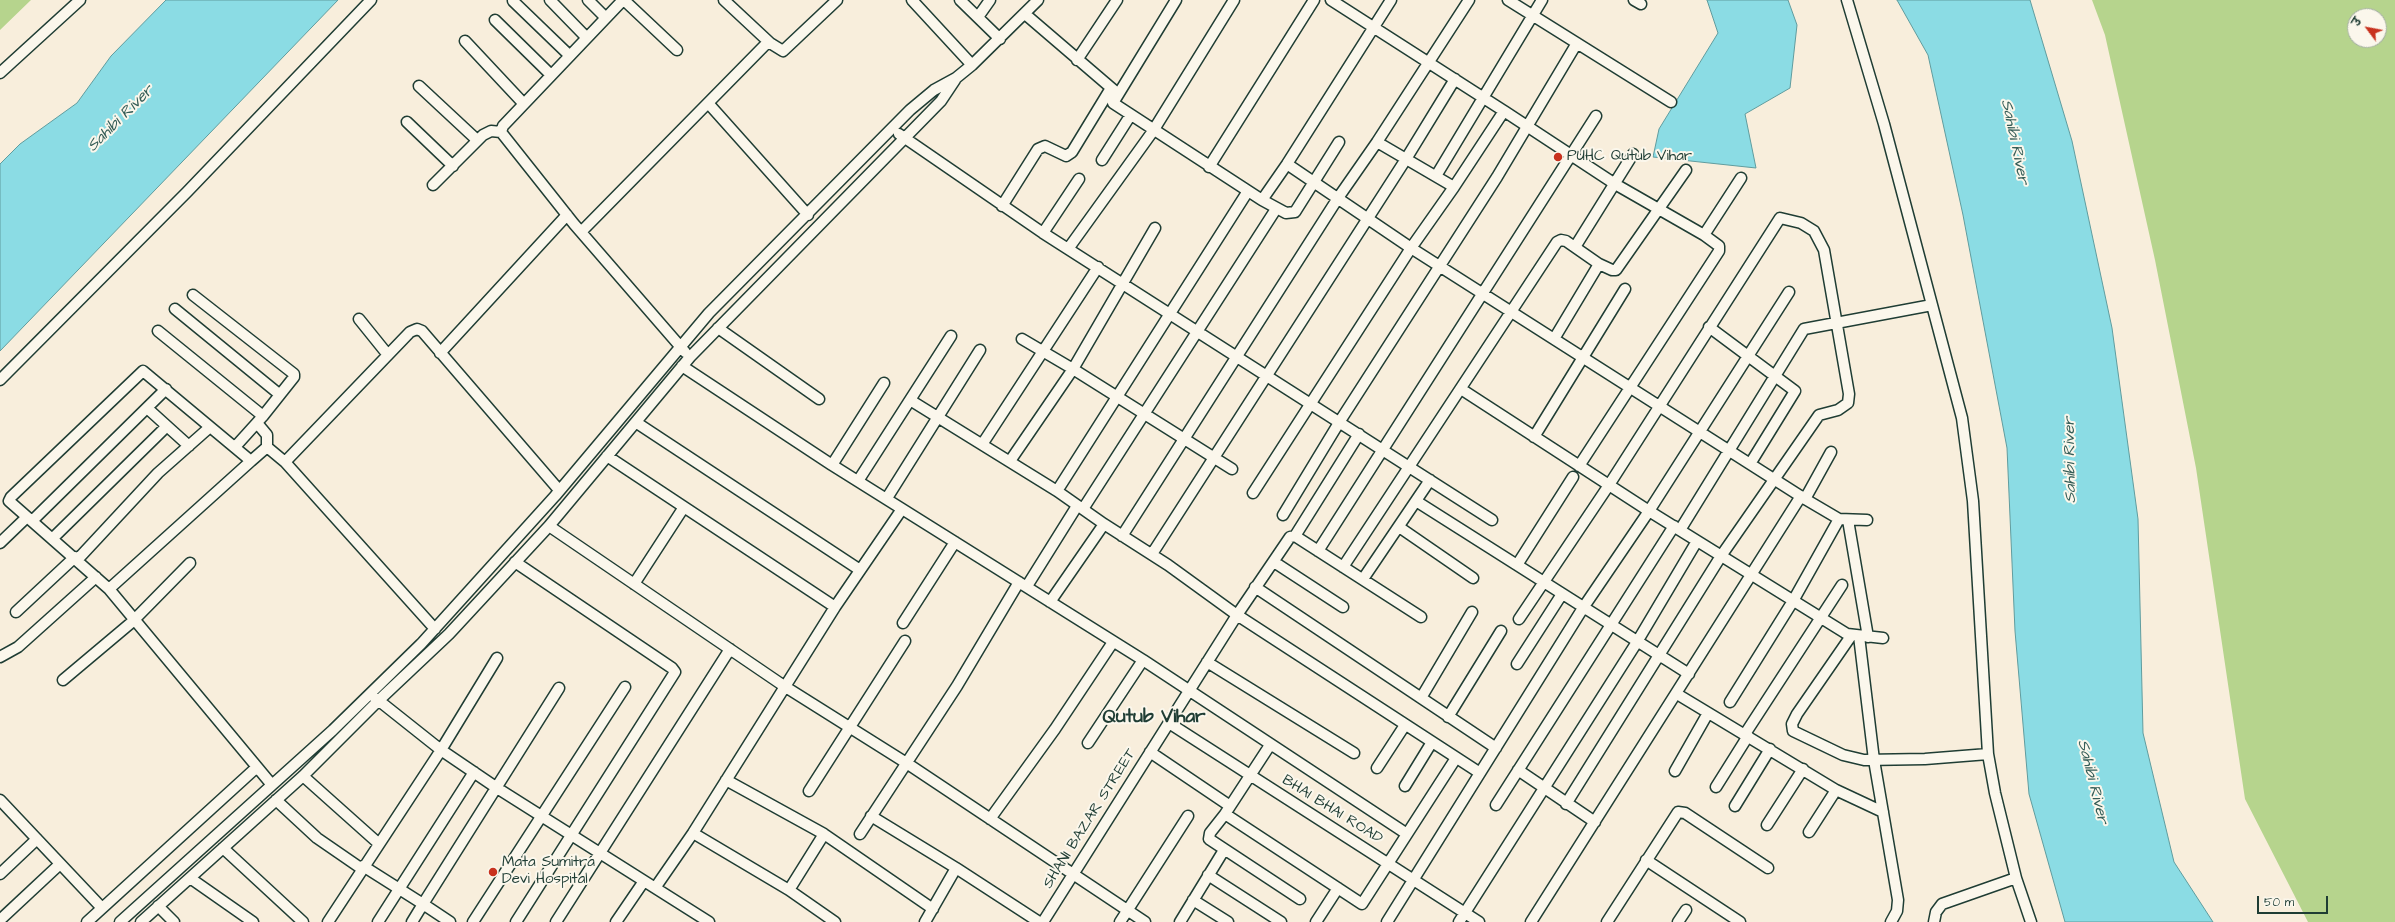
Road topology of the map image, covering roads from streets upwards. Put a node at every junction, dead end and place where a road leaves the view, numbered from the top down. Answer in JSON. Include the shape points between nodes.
{"nodes":[{"id":1,"x":80,"y":0,"type":"edge"},
{"id":2,"x":371,"y":0,"type":"edge"},
{"id":3,"x":550,"y":0,"type":"edge"},
{"id":4,"x":588,"y":0,"type":"edge"},
{"id":5,"x":623,"y":0,"type":"edge"},
{"id":6,"x":724,"y":0,"type":"edge"},
{"id":7,"x":837,"y":0,"type":"edge"},
{"id":8,"x":912,"y":0,"type":"edge"},
{"id":9,"x":960,"y":0,"type":"edge"},
{"id":10,"x":990,"y":0,"type":"edge"},
{"id":11,"x":1038,"y":0,"type":"edge"},
{"id":12,"x":1117,"y":0,"type":"edge"},
{"id":13,"x":1176,"y":0,"type":"edge"},
{"id":14,"x":1234,"y":0,"type":"edge"},
{"id":15,"x":1314,"y":0,"type":"edge"},
{"id":16,"x":1331,"y":0,"type":"edge"},
{"id":17,"x":1391,"y":0,"type":"edge"},
{"id":18,"x":1469,"y":0,"type":"edge"},
{"id":19,"x":1508,"y":0,"type":"edge"},
{"id":20,"x":1542,"y":0,"type":"edge"},
{"id":21,"x":1847,"y":0,"type":"edge"},
{"id":22,"x":513,"y":1,"type":"edge"},
{"id":23,"x":1025,"y":14,"type":"junction"},
{"id":24,"x":1533,"y":15,"type":"junction"},
{"id":25,"x":605,"y":17,"type":"junction"},
{"id":26,"x":978,"y":17,"type":"junction"},
{"id":27,"x":495,"y":20,"type":"dead end"},
{"id":28,"x":1373,"y":27,"type":"junction"},
{"id":29,"x":586,"y":37,"type":"junction"},
{"id":30,"x":1000,"y":39,"type":"junction"},
{"id":31,"x":465,"y":41,"type":"dead end"},
{"id":32,"x":768,"y":42,"type":"junction"},
{"id":33,"x":1577,"y":43,"type":"junction"},
{"id":34,"x":677,"y":50,"type":"dead end"},
{"id":35,"x":569,"y":55,"type":"junction"},
{"id":36,"x":1077,"y":60,"type":"junction"},
{"id":37,"x":1428,"y":63,"type":"junction"},
{"id":38,"x":972,"y":65,"type":"junction"},
{"id":39,"x":0,"y":73,"type":"edge"},
{"id":40,"x":551,"y":75,"type":"junction"},
{"id":41,"x":956,"y":78,"type":"junction"},
{"id":42,"x":1455,"y":79,"type":"junction"},
{"id":43,"x":419,"y":86,"type":"dead end"},
{"id":44,"x":1114,"y":91,"type":"junction"},
{"id":45,"x":1483,"y":97,"type":"junction"},
{"id":46,"x":1671,"y":102,"type":"dead end"},
{"id":47,"x":708,"y":103,"type":"junction"},
{"id":48,"x":524,"y":104,"type":"junction"},
{"id":49,"x":1504,"y":111,"type":"junction"},
{"id":50,"x":1130,"y":116,"type":"junction"},
{"id":51,"x":1596,"y":116,"type":"dead end"},
{"id":52,"x":407,"y":122,"type":"dead end"},
{"id":53,"x":1529,"y":126,"type":"junction"},
{"id":54,"x":892,"y":128,"type":"junction"},
{"id":55,"x":1153,"y":131,"type":"junction"},
{"id":56,"x":501,"y":132,"type":"junction"},
{"id":57,"x":903,"y":138,"type":"junction"},
{"id":58,"x":477,"y":140,"type":"junction"},
{"id":59,"x":1339,"y":142,"type":"dead end"},
{"id":60,"x":1377,"y":142,"type":"junction"},
{"id":61,"x":1571,"y":154,"type":"junction"},
{"id":62,"x":1633,"y":154,"type":"dead end"},
{"id":63,"x":1406,"y":159,"type":"junction"},
{"id":64,"x":1102,"y":160,"type":"dead end"},
{"id":65,"x":1287,"y":164,"type":"junction"},
{"id":66,"x":453,"y":166,"type":"junction"},
{"id":67,"x":1209,"y":167,"type":"junction"},
{"id":68,"x":1686,"y":170,"type":"dead end"},
{"id":69,"x":1436,"y":176,"type":"junction"},
{"id":70,"x":1741,"y":178,"type":"dead end"},
{"id":71,"x":1079,"y":179,"type":"dead end"},
{"id":72,"x":1315,"y":182,"type":"junction"},
{"id":73,"x":1616,"y":184,"type":"junction"},
{"id":74,"x":433,"y":185,"type":"dead end"},
{"id":75,"x":1454,"y":187,"type":"junction"},
{"id":76,"x":1248,"y":191,"type":"junction"},
{"id":77,"x":1338,"y":198,"type":"junction"},
{"id":78,"x":1262,"y":200,"type":"junction"},
{"id":79,"x":1002,"y":206,"type":"junction"},
{"id":80,"x":1276,"y":209,"type":"junction"},
{"id":81,"x":1659,"y":209,"type":"junction"},
{"id":82,"x":808,"y":214,"type":"junction"},
{"id":83,"x":567,"y":215,"type":"junction"},
{"id":84,"x":1368,"y":218,"type":"junction"},
{"id":85,"x":1155,"y":228,"type":"dead end"},
{"id":86,"x":581,"y":232,"type":"junction"},
{"id":87,"x":1043,"y":233,"type":"junction"},
{"id":88,"x":1704,"y":235,"type":"junction"},
{"id":89,"x":1574,"y":247,"type":"junction"},
{"id":90,"x":1411,"y":248,"type":"junction"},
{"id":91,"x":1068,"y":249,"type":"junction"},
{"id":92,"x":1599,"y":264,"type":"junction"},
{"id":93,"x":1440,"y":265,"type":"junction"},
{"id":94,"x":1098,"y":267,"type":"junction"},
{"id":95,"x":1122,"y":283,"type":"junction"},
{"id":96,"x":1625,"y":289,"type":"dead end"},
{"id":97,"x":1789,"y":292,"type":"dead end"},
{"id":98,"x":1483,"y":294,"type":"junction"},
{"id":99,"x":193,"y":295,"type":"dead end"},
{"id":100,"x":1932,"y":305,"type":"junction"},
{"id":101,"x":175,"y":309,"type":"dead end"},
{"id":102,"x":1170,"y":312,"type":"junction"},
{"id":103,"x":1512,"y":312,"type":"junction"},
{"id":104,"x":359,"y":319,"type":"dead end"},
{"id":105,"x":1835,"y":321,"type":"junction"},
{"id":106,"x":1709,"y":327,"type":"junction"},
{"id":107,"x":718,"y":328,"type":"junction"},
{"id":108,"x":1198,"y":330,"type":"junction"},
{"id":109,"x":158,"y":331,"type":"dead end"},
{"id":110,"x":951,"y":336,"type":"dead end"},
{"id":111,"x":1022,"y":339,"type":"dead end"},
{"id":112,"x":1554,"y":339,"type":"junction"},
{"id":113,"x":680,"y":347,"type":"junction"},
{"id":114,"x":980,"y":350,"type":"dead end"},
{"id":115,"x":1044,"y":352,"type":"junction"},
{"id":116,"x":440,"y":353,"type":"junction"},
{"id":117,"x":388,"y":355,"type":"junction"},
{"id":118,"x":690,"y":356,"type":"junction"},
{"id":119,"x":1238,"y":356,"type":"junction"},
{"id":120,"x":1748,"y":356,"type":"junction"},
{"id":121,"x":1583,"y":358,"type":"junction"},
{"id":122,"x":682,"y":366,"type":"junction"},
{"id":123,"x":1073,"y":369,"type":"junction"},
{"id":124,"x":1267,"y":375,"type":"junction"},
{"id":125,"x":1776,"y":375,"type":"junction"},
{"id":126,"x":0,"y":380,"type":"edge"},
{"id":127,"x":884,"y":383,"type":"dead end"},
{"id":128,"x":1629,"y":387,"type":"junction"},
{"id":129,"x":166,"y":389,"type":"junction"},
{"id":130,"x":1461,"y":389,"type":"junction"},
{"id":131,"x":279,"y":394,"type":"junction"},
{"id":132,"x":1117,"y":396,"type":"junction"},
{"id":133,"x":819,"y":399,"type":"dead end"},
{"id":134,"x":910,"y":400,"type":"junction"},
{"id":135,"x":1310,"y":403,"type":"junction"},
{"id":136,"x":1658,"y":405,"type":"junction"},
{"id":137,"x":147,"y":408,"type":"junction"},
{"id":138,"x":1144,"y":415,"type":"junction"},
{"id":139,"x":939,"y":418,"type":"junction"},
{"id":140,"x":260,"y":419,"type":"junction"},
{"id":141,"x":1340,"y":421,"type":"junction"},
{"id":142,"x":637,"y":423,"type":"junction"},
{"id":143,"x":168,"y":426,"type":"junction"},
{"id":144,"x":210,"y":427,"type":"junction"},
{"id":145,"x":1700,"y":432,"type":"junction"},
{"id":146,"x":1359,"y":434,"type":"junction"},
{"id":147,"x":1534,"y":437,"type":"junction"},
{"id":148,"x":1185,"y":438,"type":"junction"},
{"id":149,"x":983,"y":443,"type":"junction"},
{"id":150,"x":189,"y":446,"type":"junction"},
{"id":151,"x":267,"y":447,"type":"junction"},
{"id":152,"x":235,"y":448,"type":"junction"},
{"id":153,"x":1382,"y":449,"type":"junction"},
{"id":154,"x":1729,"y":451,"type":"junction"},
{"id":155,"x":1831,"y":452,"type":"dead end"},
{"id":156,"x":607,"y":456,"type":"junction"},
{"id":157,"x":1213,"y":457,"type":"junction"},
{"id":158,"x":251,"y":461,"type":"junction"},
{"id":159,"x":1010,"y":461,"type":"junction"},
{"id":160,"x":285,"y":462,"type":"junction"},
{"id":161,"x":1750,"y":464,"type":"junction"},
{"id":162,"x":832,"y":465,"type":"junction"},
{"id":163,"x":1579,"y":466,"type":"junction"},
{"id":164,"x":1409,"y":467,"type":"junction"},
{"id":165,"x":1232,"y":469,"type":"dead end"},
{"id":166,"x":1573,"y":478,"type":"dead end"},
{"id":167,"x":1430,"y":480,"type":"junction"},
{"id":168,"x":1775,"y":480,"type":"junction"},
{"id":169,"x":858,"y":481,"type":"junction"},
{"id":170,"x":1609,"y":485,"type":"junction"},
{"id":171,"x":559,"y":490,"type":"junction"},
{"id":172,"x":1057,"y":490,"type":"junction"},
{"id":173,"x":1253,"y":493,"type":"dead end"},
{"id":174,"x":887,"y":498,"type":"junction"},
{"id":175,"x":1803,"y":498,"type":"junction"},
{"id":176,"x":1416,"y":501,"type":"junction"},
{"id":177,"x":684,"y":507,"type":"junction"},
{"id":178,"x":1080,"y":508,"type":"junction"},
{"id":179,"x":902,"y":509,"type":"junction"},
{"id":180,"x":1649,"y":512,"type":"junction"},
{"id":181,"x":1282,"y":515,"type":"dead end"},
{"id":182,"x":29,"y":519,"type":"junction"},
{"id":183,"x":1492,"y":520,"type":"dead end"},
{"id":184,"x":1844,"y":520,"type":"junction"},
{"id":185,"x":1867,"y":520,"type":"dead end"},
{"id":186,"x":1104,"y":524,"type":"junction"},
{"id":187,"x":550,"y":526,"type":"junction"},
{"id":188,"x":1398,"y":527,"type":"junction"},
{"id":189,"x":1677,"y":528,"type":"junction"},
{"id":190,"x":1122,"y":536,"type":"junction"},
{"id":191,"x":1295,"y":536,"type":"junction"},
{"id":192,"x":52,"y":538,"type":"junction"},
{"id":193,"x":1697,"y":541,"type":"junction"},
{"id":194,"x":955,"y":542,"type":"junction"},
{"id":195,"x":0,"y":543,"type":"edge"},
{"id":196,"x":1318,"y":550,"type":"junction"},
{"id":197,"x":1152,"y":554,"type":"junction"},
{"id":198,"x":1721,"y":556,"type":"junction"},
{"id":199,"x":76,"y":558,"type":"junction"},
{"id":200,"x":515,"y":562,"type":"junction"},
{"id":201,"x":1274,"y":562,"type":"junction"},
{"id":202,"x":190,"y":563,"type":"dead end"},
{"id":203,"x":1517,"y":565,"type":"junction"},
{"id":204,"x":1344,"y":567,"type":"junction"},
{"id":205,"x":860,"y":570,"type":"junction"},
{"id":206,"x":1752,"y":576,"type":"junction"},
{"id":207,"x":96,"y":577,"type":"junction"},
{"id":208,"x":1473,"y":578,"type":"dead end"},
{"id":209,"x":1363,"y":580,"type":"junction"},
{"id":210,"x":1544,"y":582,"type":"junction"},
{"id":211,"x":634,"y":584,"type":"junction"},
{"id":212,"x":1023,"y":584,"type":"junction"},
{"id":213,"x":1842,"y":585,"type":"dead end"},
{"id":214,"x":1255,"y":587,"type":"junction"},
{"id":215,"x":109,"y":589,"type":"junction"},
{"id":216,"x":1562,"y":594,"type":"junction"},
{"id":217,"x":1793,"y":601,"type":"junction"},
{"id":218,"x":1050,"y":602,"type":"junction"},
{"id":219,"x":835,"y":607,"type":"junction"},
{"id":220,"x":1343,"y":607,"type":"dead end"},
{"id":221,"x":1583,"y":608,"type":"junction"},
{"id":222,"x":16,"y":612,"type":"dead end"},
{"id":223,"x":1472,"y":612,"type":"dead end"},
{"id":224,"x":1237,"y":615,"type":"junction"},
{"id":225,"x":1421,"y":617,"type":"dead end"},
{"id":226,"x":1820,"y":618,"type":"junction"},
{"id":227,"x":1519,"y":619,"type":"dead end"},
{"id":228,"x":134,"y":620,"type":"junction"},
{"id":229,"x":903,"y":623,"type":"dead end"},
{"id":230,"x":1611,"y":626,"type":"junction"},
{"id":231,"x":435,"y":629,"type":"junction"},
{"id":232,"x":1501,"y":631,"type":"dead end"},
{"id":233,"x":1859,"y":636,"type":"junction"},
{"id":234,"x":1883,"y":638,"type":"dead end"},
{"id":235,"x":905,"y":640,"type":"dead end"},
{"id":236,"x":1112,"y":642,"type":"junction"},
{"id":237,"x":1637,"y":642,"type":"junction"},
{"id":238,"x":730,"y":650,"type":"junction"},
{"id":239,"x":1660,"y":656,"type":"junction"},
{"id":240,"x":0,"y":657,"type":"edge"},
{"id":241,"x":497,"y":658,"type":"dead end"},
{"id":242,"x":1143,"y":660,"type":"junction"},
{"id":243,"x":1207,"y":662,"type":"junction"},
{"id":244,"x":1517,"y":664,"type":"dead end"},
{"id":245,"x":1689,"y":674,"type":"junction"},
{"id":246,"x":63,"y":680,"type":"dead end"},
{"id":247,"x":784,"y":686,"type":"junction"},
{"id":248,"x":625,"y":687,"type":"dead end"},
{"id":249,"x":559,"y":688,"type":"dead end"},
{"id":250,"x":1189,"y":692,"type":"junction"},
{"id":251,"x":1676,"y":694,"type":"junction"},
{"id":252,"x":374,"y":697,"type":"junction"},
{"id":253,"x":1421,"y":698,"type":"junction"},
{"id":254,"x":1730,"y":702,"type":"dead end"},
{"id":255,"x":1708,"y":713,"type":"junction"},
{"id":256,"x":1448,"y":717,"type":"junction"},
{"id":257,"x":1169,"y":723,"type":"junction"},
{"id":258,"x":1405,"y":725,"type":"junction"},
{"id":259,"x":849,"y":726,"type":"junction"},
{"id":260,"x":1746,"y":735,"type":"junction"},
{"id":261,"x":1432,"y":742,"type":"junction"},
{"id":262,"x":1088,"y":743,"type":"dead end"},
{"id":263,"x":1270,"y":745,"type":"junction"},
{"id":264,"x":1496,"y":748,"type":"junction"},
{"id":265,"x":441,"y":750,"type":"junction"},
{"id":266,"x":1770,"y":750,"type":"junction"},
{"id":267,"x":1150,"y":752,"type":"junction"},
{"id":268,"x":1354,"y":753,"type":"dead end"},
{"id":269,"x":1988,"y":754,"type":"junction"},
{"id":270,"x":1456,"y":758,"type":"junction"},
{"id":271,"x":1874,"y":760,"type":"junction"},
{"id":272,"x":908,"y":764,"type":"junction"},
{"id":273,"x":257,"y":766,"type":"junction"},
{"id":274,"x":1377,"y":768,"type":"dead end"},
{"id":275,"x":1802,"y":768,"type":"junction"},
{"id":276,"x":1518,"y":770,"type":"junction"},
{"id":277,"x":1675,"y":771,"type":"dead end"},
{"id":278,"x":474,"y":772,"type":"junction"},
{"id":279,"x":1480,"y":773,"type":"junction"},
{"id":280,"x":303,"y":776,"type":"junction"},
{"id":281,"x":1249,"y":776,"type":"junction"},
{"id":282,"x":726,"y":780,"type":"junction"},
{"id":283,"x":272,"y":785,"type":"junction"},
{"id":284,"x":1405,"y":786,"type":"dead end"},
{"id":285,"x":1716,"y":787,"type":"dead end"},
{"id":286,"x":497,"y":788,"type":"junction"},
{"id":287,"x":1544,"y":788,"type":"junction"},
{"id":288,"x":1836,"y":790,"type":"junction"},
{"id":289,"x":809,"y":791,"type":"dead end"},
{"id":290,"x":0,"y":800,"type":"edge"},
{"id":291,"x":276,"y":800,"type":"junction"},
{"id":292,"x":1566,"y":804,"type":"junction"},
{"id":293,"x":1496,"y":805,"type":"dead end"},
{"id":294,"x":1736,"y":806,"type":"dead end"},
{"id":295,"x":1227,"y":810,"type":"junction"},
{"id":296,"x":1884,"y":812,"type":"junction"},
{"id":297,"x":540,"y":815,"type":"junction"},
{"id":298,"x":871,"y":816,"type":"junction"},
{"id":299,"x":1188,"y":816,"type":"dead end"},
{"id":300,"x":990,"y":819,"type":"junction"},
{"id":301,"x":1595,"y":822,"type":"junction"},
{"id":302,"x":1768,"y":825,"type":"dead end"},
{"id":303,"x":1809,"y":832,"type":"dead end"},
{"id":304,"x":693,"y":833,"type":"junction"},
{"id":305,"x":824,"y":834,"type":"junction"},
{"id":306,"x":860,"y":834,"type":"dead end"},
{"id":307,"x":1407,"y":834,"type":"junction"},
{"id":308,"x":570,"y":836,"type":"junction"},
{"id":309,"x":37,"y":839,"type":"junction"},
{"id":310,"x":378,"y":843,"type":"junction"},
{"id":311,"x":223,"y":848,"type":"junction"},
{"id":312,"x":1224,"y":850,"type":"junction"},
{"id":313,"x":599,"y":854,"type":"junction"},
{"id":314,"x":1646,"y":860,"type":"junction"},
{"id":315,"x":60,"y":864,"type":"junction"},
{"id":316,"x":1388,"y":864,"type":"junction"},
{"id":317,"x":362,"y":868,"type":"junction"},
{"id":318,"x":956,"y":868,"type":"junction"},
{"id":319,"x":1768,"y":868,"type":"dead end"},
{"id":320,"x":0,"y":874,"type":"edge"},
{"id":321,"x":1073,"y":875,"type":"junction"},
{"id":322,"x":1208,"y":875,"type":"junction"},
{"id":323,"x":190,"y":878,"type":"junction"},
{"id":324,"x":2016,"y":878,"type":"junction"},
{"id":325,"x":1413,"y":880,"type":"junction"},
{"id":326,"x":644,"y":881,"type":"junction"},
{"id":327,"x":655,"y":888,"type":"junction"},
{"id":328,"x":1338,"y":888,"type":"junction"},
{"id":329,"x":399,"y":889,"type":"junction"},
{"id":330,"x":789,"y":890,"type":"junction"},
{"id":331,"x":1300,"y":899,"type":"dead end"},
{"id":332,"x":1193,"y":900,"type":"junction"},
{"id":333,"x":423,"y":904,"type":"junction"},
{"id":334,"x":158,"y":906,"type":"junction"},
{"id":335,"x":102,"y":908,"type":"junction"},
{"id":336,"x":933,"y":909,"type":"junction"},
{"id":337,"x":1127,"y":910,"type":"junction"},
{"id":338,"x":1686,"y":910,"type":"dead end"},
{"id":339,"x":1464,"y":913,"type":"junction"},
{"id":340,"x":0,"y":920,"type":"edge"},
{"id":341,"x":2,"y":922,"type":"edge"},
{"id":342,"x":87,"y":922,"type":"edge"},
{"id":343,"x":120,"y":922,"type":"edge"},
{"id":344,"x":141,"y":922,"type":"edge"},
{"id":345,"x":174,"y":922,"type":"edge"},
{"id":346,"x":253,"y":922,"type":"edge"},
{"id":347,"x":303,"y":922,"type":"edge"},
{"id":348,"x":328,"y":922,"type":"edge"},
{"id":349,"x":378,"y":922,"type":"edge"},
{"id":350,"x":412,"y":922,"type":"edge"},
{"id":351,"x":450,"y":922,"type":"edge"},
{"id":352,"x":473,"y":922,"type":"edge"},
{"id":353,"x":516,"y":922,"type":"edge"},
{"id":354,"x":556,"y":922,"type":"edge"},
{"id":355,"x":616,"y":922,"type":"edge"},
{"id":356,"x":709,"y":922,"type":"edge"},
{"id":357,"x":835,"y":922,"type":"edge"},
{"id":358,"x":925,"y":922,"type":"edge"},
{"id":359,"x":1039,"y":922,"type":"edge"},
{"id":360,"x":1043,"y":922,"type":"edge"},
{"id":361,"x":1120,"y":922,"type":"edge"},
{"id":362,"x":1145,"y":922,"type":"edge"},
{"id":363,"x":1180,"y":922,"type":"edge"},
{"id":364,"x":1228,"y":922,"type":"edge"},
{"id":365,"x":1281,"y":922,"type":"edge"},
{"id":366,"x":1316,"y":922,"type":"edge"},
{"id":367,"x":1387,"y":922,"type":"edge"},
{"id":368,"x":1459,"y":922,"type":"edge"},
{"id":369,"x":1479,"y":922,"type":"edge"},
{"id":370,"x":1531,"y":922,"type":"edge"},
{"id":371,"x":1607,"y":922,"type":"edge"},
{"id":372,"x":1678,"y":922,"type":"edge"},
{"id":373,"x":1740,"y":922,"type":"edge"},
{"id":374,"x":1892,"y":922,"type":"edge"},
{"id":375,"x":1934,"y":922,"type":"edge"},
{"id":376,"x":2031,"y":922,"type":"edge"}],
"edges":[{"from":1,"to":39,"type":"street"},
{"from":2,"to":126,"type":"street","via":[[187,192]]},
{"from":3,"to":29,"type":"street"},
{"from":4,"to":25,"type":"street"},
{"from":5,"to":25,"type":"street"},
{"from":5,"to":34,"type":"street"},
{"from":6,"to":32,"type":"street"},
{"from":7,"to":32,"type":"street","via":[[785,50],[777,49]]},
{"from":8,"to":38,"type":"street"},
{"from":9,"to":26,"type":"street"},
{"from":10,"to":26,"type":"street"},
{"from":11,"to":23,"type":"street"},
{"from":12,"to":36,"type":"street"},
{"from":13,"to":44,"type":"street"},
{"from":14,"to":55,"type":"street"},
{"from":15,"to":67,"type":"street"},
{"from":16,"to":28,"type":"street"},
{"from":17,"to":28,"type":"street"},
{"from":18,"to":37,"type":"street"},
{"from":19,"to":24,"type":"street"},
{"from":20,"to":24,"type":"street"},
{"from":21,"to":100,"type":"street","via":[[1884,124]]},
{"from":22,"to":35,"type":"street"},
{"from":23,"to":30,"type":"street"},
{"from":23,"to":36,"type":"street"},
{"from":24,"to":33,"type":"street"},
{"from":24,"to":45,"type":"street"},
{"from":25,"to":29,"type":"street"},
{"from":26,"to":30,"type":"street"},
{"from":27,"to":40,"type":"street"},
{"from":28,"to":37,"type":"street"},
{"from":28,"to":65,"type":"street"},
{"from":29,"to":35,"type":"street"},
{"from":30,"to":38,"type":"street"},
{"from":31,"to":48,"type":"street"},
{"from":32,"to":47,"type":"street"},
{"from":33,"to":46,"type":"street"},
{"from":33,"to":53,"type":"street"},
{"from":35,"to":40,"type":"street"},
{"from":36,"to":44,"type":"street"},
{"from":37,"to":42,"type":"street"},
{"from":37,"to":60,"type":"street"},
{"from":38,"to":41,"type":"street"},
{"from":40,"to":48,"type":"street"},
{"from":41,"to":54,"type":"street","via":[[934,90]]},
{"from":41,"to":57,"type":"street","via":[[941,101]]},
{"from":42,"to":45,"type":"street"},
{"from":42,"to":63,"type":"street"},
{"from":43,"to":58,"type":"street"},
{"from":44,"to":50,"type":"street","via":[[1113,104]]},
{"from":44,"to":79,"type":"street","via":[[1072,152],[1066,156],[1045,146],[1038,149]]},
{"from":45,"to":49,"type":"street"},
{"from":45,"to":69,"type":"street"},
{"from":47,"to":82,"type":"street"},
{"from":47,"to":86,"type":"street"},
{"from":48,"to":56,"type":"street","via":[[503,126]]},
{"from":49,"to":53,"type":"street"},
{"from":49,"to":75,"type":"street"},
{"from":50,"to":55,"type":"street"},
{"from":50,"to":64,"type":"street"},
{"from":51,"to":61,"type":"street"},
{"from":52,"to":66,"type":"street"},
{"from":53,"to":61,"type":"street"},
{"from":53,"to":93,"type":"street"},
{"from":54,"to":57,"type":"street"},
{"from":54,"to":82,"type":"street"},
{"from":55,"to":67,"type":"street"},
{"from":55,"to":91,"type":"street"},
{"from":56,"to":58,"type":"street","via":[[488,133]]},
{"from":56,"to":83,"type":"street"},
{"from":57,"to":79,"type":"street"},
{"from":57,"to":107,"type":"street"},
{"from":58,"to":66,"type":"street"},
{"from":59,"to":72,"type":"street"},
{"from":60,"to":63,"type":"street"},
{"from":60,"to":77,"type":"street"},
{"from":61,"to":73,"type":"street"},
{"from":61,"to":98,"type":"street"},
{"from":62,"to":73,"type":"street"},
{"from":63,"to":69,"type":"street"},
{"from":63,"to":84,"type":"street"},
{"from":65,"to":72,"type":"street"},
{"from":65,"to":78,"type":"street"},
{"from":66,"to":74,"type":"street"},
{"from":67,"to":76,"type":"street"},
{"from":68,"to":81,"type":"street"},
{"from":69,"to":75,"type":"street"},
{"from":70,"to":88,"type":"street"},
{"from":71,"to":87,"type":"street"},
{"from":72,"to":77,"type":"street"},
{"from":72,"to":80,"type":"street","via":[[1295,212],[1291,214]]},
{"from":73,"to":81,"type":"street"},
{"from":73,"to":89,"type":"street"},
{"from":75,"to":90,"type":"street"},
{"from":76,"to":78,"type":"street"},
{"from":76,"to":102,"type":"street"},
{"from":77,"to":84,"type":"street"},
{"from":77,"to":119,"type":"street"},
{"from":78,"to":80,"type":"street"},
{"from":79,"to":87,"type":"street"},
{"from":80,"to":108,"type":"street"},
{"from":81,"to":88,"type":"street"},
{"from":81,"to":92,"type":"street","via":[[1620,267],[1612,270]]},
{"from":82,"to":113,"type":"street"},
{"from":83,"to":86,"type":"street"},
{"from":83,"to":116,"type":"street"},
{"from":84,"to":90,"type":"street"},
{"from":84,"to":124,"type":"street"},
{"from":85,"to":95,"type":"street"},
{"from":86,"to":113,"type":"street"},
{"from":87,"to":91,"type":"street"},
{"from":88,"to":128,"type":"street","via":[[1717,243],[1719,251]]},
{"from":89,"to":92,"type":"street"},
{"from":89,"to":103,"type":"street","via":[[1561,240],[1557,242]]},
{"from":90,"to":93,"type":"street"},
{"from":90,"to":135,"type":"street"},
{"from":91,"to":94,"type":"street"},
{"from":92,"to":112,"type":"street"},
{"from":93,"to":98,"type":"street"},
{"from":93,"to":141,"type":"street"},
{"from":94,"to":95,"type":"street"},
{"from":94,"to":115,"type":"street"},
{"from":95,"to":102,"type":"street"},
{"from":95,"to":123,"type":"street"},
{"from":96,"to":121,"type":"street"},
{"from":97,"to":120,"type":"street"},
{"from":98,"to":103,"type":"street"},
{"from":98,"to":153,"type":"street"},
{"from":99,"to":131,"type":"street","via":[[292,372],[294,377]]},
{"from":100,"to":105,"type":"street"},
{"from":100,"to":269,"type":"street","via":[[1955,386],[1969,463]]},
{"from":101,"to":131,"type":"street"},
{"from":102,"to":108,"type":"street"},
{"from":102,"to":132,"type":"street"},
{"from":103,"to":112,"type":"street"},
{"from":103,"to":130,"type":"street"},
{"from":104,"to":117,"type":"street"},
{"from":105,"to":106,"type":"street","via":[[1820,239],[1809,227],[1780,218]]},
{"from":105,"to":125,"type":"street","via":[[1804,329]]},
{"from":105,"to":168,"type":"street","via":[[1849,394],[1848,403],[1838,410],[1819,415]]},
{"from":106,"to":120,"type":"street"},
{"from":106,"to":136,"type":"street"},
{"from":107,"to":118,"type":"street"},
{"from":107,"to":133,"type":"street"},
{"from":108,"to":119,"type":"street"},
{"from":108,"to":138,"type":"street"},
{"from":109,"to":140,"type":"street"},
{"from":110,"to":134,"type":"street"},
{"from":111,"to":115,"type":"street"},
{"from":112,"to":121,"type":"street"},
{"from":113,"to":118,"type":"street"},
{"from":113,"to":171,"type":"street"},
{"from":114,"to":139,"type":"street"},
{"from":115,"to":123,"type":"street"},
{"from":115,"to":149,"type":"street"},
{"from":116,"to":117,"type":"street","via":[[422,331],[417,329],[410,332]]},
{"from":116,"to":171,"type":"street"},
{"from":117,"to":160,"type":"street"},
{"from":118,"to":122,"type":"street"},
{"from":119,"to":124,"type":"street"},
{"from":119,"to":148,"type":"street"},
{"from":120,"to":125,"type":"street"},
{"from":120,"to":145,"type":"street"},
{"from":121,"to":128,"type":"street"},
{"from":121,"to":147,"type":"street"},
{"from":122,"to":142,"type":"street"},
{"from":122,"to":162,"type":"street"},
{"from":123,"to":132,"type":"street"},
{"from":123,"to":159,"type":"street"},
{"from":124,"to":135,"type":"street"},
{"from":124,"to":157,"type":"street"},
{"from":125,"to":154,"type":"street"},
{"from":125,"to":161,"type":"street","via":[[1793,388],[1794,394]]},
{"from":127,"to":162,"type":"street"},
{"from":128,"to":136,"type":"street"},
{"from":128,"to":163,"type":"street"},
{"from":129,"to":137,"type":"street"},
{"from":129,"to":144,"type":"street"},
{"from":129,"to":182,"type":"street","via":[[144,371],[140,372],[11,497],[9,502]]},
{"from":130,"to":147,"type":"street"},
{"from":130,"to":164,"type":"street"},
{"from":131,"to":140,"type":"street"},
{"from":132,"to":138,"type":"street"},
{"from":132,"to":172,"type":"street"},
{"from":134,"to":139,"type":"street"},
{"from":134,"to":169,"type":"street"},
{"from":135,"to":141,"type":"street"},
{"from":135,"to":173,"type":"street"},
{"from":136,"to":145,"type":"street"},
{"from":136,"to":170,"type":"street"},
{"from":137,"to":143,"type":"street"},
{"from":137,"to":182,"type":"street"},
{"from":138,"to":148,"type":"street"},
{"from":138,"to":178,"type":"street"},
{"from":139,"to":149,"type":"street"},
{"from":139,"to":174,"type":"street"},
{"from":140,"to":151,"type":"street","via":[[267,435]]},
{"from":140,"to":152,"type":"street"},
{"from":141,"to":146,"type":"street"},
{"from":141,"to":181,"type":"street"},
{"from":142,"to":156,"type":"street"},
{"from":142,"to":205,"type":"street"},
{"from":143,"to":150,"type":"street"},
{"from":143,"to":192,"type":"street"},
{"from":144,"to":150,"type":"street"},
{"from":144,"to":152,"type":"street"},
{"from":145,"to":154,"type":"street"},
{"from":145,"to":180,"type":"street"},
{"from":146,"to":153,"type":"street"},
{"from":146,"to":191,"type":"street","name":"SHANI BAZAR STREET"},
{"from":147,"to":163,"type":"street"},
{"from":148,"to":157,"type":"street"},
{"from":148,"to":190,"type":"street"},
{"from":149,"to":159,"type":"street"},
{"from":150,"to":199,"type":"street","via":[[158,473]]},
{"from":151,"to":158,"type":"street"},
{"from":151,"to":160,"type":"street"},
{"from":152,"to":158,"type":"street"},
{"from":153,"to":164,"type":"street"},
{"from":153,"to":196,"type":"street"},
{"from":154,"to":161,"type":"street"},
{"from":154,"to":189,"type":"street"},
{"from":155,"to":175,"type":"street"},
{"from":156,"to":177,"type":"street"},
{"from":156,"to":187,"type":"street"},
{"from":157,"to":165,"type":"street"},
{"from":157,"to":197,"type":"street"},
{"from":158,"to":215,"type":"street"},
{"from":159,"to":172,"type":"street"},
{"from":160,"to":231,"type":"street"},
{"from":161,"to":168,"type":"street"},
{"from":162,"to":169,"type":"street"},
{"from":163,"to":170,"type":"street"},
{"from":164,"to":167,"type":"street"},
{"from":164,"to":204,"type":"street"},
{"from":166,"to":203,"type":"street"},
{"from":167,"to":176,"type":"street"},
{"from":167,"to":183,"type":"street"},
{"from":168,"to":175,"type":"street"},
{"from":168,"to":198,"type":"street"},
{"from":169,"to":174,"type":"street"},
{"from":170,"to":180,"type":"street"},
{"from":170,"to":210,"type":"street"},
{"from":171,"to":231,"type":"street"},
{"from":172,"to":178,"type":"street"},
{"from":174,"to":179,"type":"street"},
{"from":175,"to":184,"type":"street"},
{"from":175,"to":206,"type":"street"},
{"from":176,"to":188,"type":"street"},
{"from":176,"to":203,"type":"street"},
{"from":177,"to":211,"type":"street"},
{"from":177,"to":219,"type":"street"},
{"from":178,"to":186,"type":"street"},
{"from":178,"to":212,"type":"street"},
{"from":179,"to":194,"type":"street"},
{"from":179,"to":205,"type":"street"},
{"from":180,"to":189,"type":"street"},
{"from":180,"to":221,"type":"street"},
{"from":182,"to":192,"type":"street"},
{"from":182,"to":195,"type":"street"},
{"from":184,"to":185,"type":"street"},
{"from":184,"to":217,"type":"street"},
{"from":184,"to":233,"type":"street"},
{"from":186,"to":190,"type":"street"},
{"from":186,"to":218,"type":"street"},
{"from":187,"to":200,"type":"street"},
{"from":187,"to":211,"type":"street"},
{"from":188,"to":208,"type":"street"},
{"from":188,"to":209,"type":"street"},
{"from":189,"to":193,"type":"street"},
{"from":189,"to":230,"type":"street"},
{"from":190,"to":197,"type":"street"},
{"from":191,"to":196,"type":"street"},
{"from":191,"to":201,"type":"street","name":"SHANI BAZAR STREET","via":[[1288,539]]},
{"from":192,"to":199,"type":"street"},
{"from":193,"to":198,"type":"street"},
{"from":193,"to":237,"type":"street"},
{"from":194,"to":212,"type":"street"},
{"from":194,"to":229,"type":"street"},
{"from":196,"to":204,"type":"street"},
{"from":197,"to":224,"type":"street"},
{"from":198,"to":206,"type":"street"},
{"from":198,"to":239,"type":"street"},
{"from":199,"to":207,"type":"street"},
{"from":199,"to":222,"type":"street"},
{"from":200,"to":252,"type":"street","via":[[449,634]]},
{"from":200,"to":308,"type":"street","via":[[674,670],[674,674]]},
{"from":201,"to":214,"type":"street","name":"SHANI BAZAR STREET"},
{"from":201,"to":220,"type":"street"},
{"from":202,"to":228,"type":"street"},
{"from":203,"to":210,"type":"street"},
{"from":204,"to":209,"type":"street"},
{"from":205,"to":219,"type":"street"},
{"from":206,"to":217,"type":"street"},
{"from":206,"to":245,"type":"street"},
{"from":207,"to":215,"type":"street"},
{"from":207,"to":240,"type":"street","via":[[18,647]]},
{"from":209,"to":225,"type":"street"},
{"from":210,"to":216,"type":"street"},
{"from":210,"to":227,"type":"street"},
{"from":211,"to":238,"type":"street"},
{"from":212,"to":218,"type":"street"},
{"from":212,"to":272,"type":"street"},
{"from":213,"to":226,"type":"street"},
{"from":214,"to":224,"type":"street","name":"SHANI BAZAR STREET"},
{"from":214,"to":253,"type":"street"},
{"from":215,"to":228,"type":"street"},
{"from":216,"to":221,"type":"street"},
{"from":216,"to":244,"type":"street"},
{"from":217,"to":226,"type":"street"},
{"from":217,"to":254,"type":"street"},
{"from":218,"to":236,"type":"street"},
{"from":219,"to":247,"type":"street"},
{"from":221,"to":230,"type":"street"},
{"from":221,"to":264,"type":"street"},
{"from":223,"to":253,"type":"street"},
{"from":224,"to":243,"type":"street","name":"SHANI BAZAR STREET"},
{"from":224,"to":258,"type":"street"},
{"from":226,"to":233,"type":"street"},
{"from":226,"to":260,"type":"street"},
{"from":228,"to":246,"type":"street"},
{"from":228,"to":273,"type":"street"},
{"from":230,"to":237,"type":"street"},
{"from":230,"to":276,"type":"street"},
{"from":231,"to":252,"type":"street"},
{"from":232,"to":256,"type":"street"},
{"from":233,"to":234,"type":"street"},
{"from":233,"to":271,"type":"street"},
{"from":233,"to":271,"type":"street","via":[[1797,714],[1792,728],[1843,755]]},
{"from":235,"to":259,"type":"street"},
{"from":236,"to":242,"type":"street"},
{"from":236,"to":300,"type":"street","via":[[1055,729]]},
{"from":237,"to":239,"type":"street"},
{"from":237,"to":287,"type":"street"},
{"from":238,"to":247,"type":"street"},
{"from":238,"to":313,"type":"street"},
{"from":239,"to":245,"type":"street"},
{"from":239,"to":292,"type":"street"},
{"from":241,"to":265,"type":"street"},
{"from":242,"to":250,"type":"street"},
{"from":242,"to":262,"type":"street"},
{"from":243,"to":250,"type":"street","name":"SHANI BAZAR STREET"},
{"from":243,"to":268,"type":"street"},
{"from":245,"to":251,"type":"street"},
{"from":247,"to":259,"type":"street"},
{"from":247,"to":282,"type":"street"},
{"from":248,"to":297,"type":"street"},
{"from":249,"to":286,"type":"street"},
{"from":250,"to":257,"type":"street","name":"SHANI BAZAR STREET"},
{"from":250,"to":263,"type":"street"},
{"from":251,"to":255,"type":"street"},
{"from":251,"to":301,"type":"street"},
{"from":252,"to":265,"type":"street"},
{"from":252,"to":280,"type":"street"},
{"from":252,"to":283,"type":"street"},
{"from":253,"to":256,"type":"street"},
{"from":255,"to":260,"type":"street"},
{"from":255,"to":277,"type":"street"},
{"from":256,"to":264,"type":"street"},
{"from":257,"to":267,"type":"street","name":"SHANI BAZAR STREET"},
{"from":257,"to":281,"type":"street","name":"BHAI BHAI ROAD"},
{"from":258,"to":261,"type":"street"},
{"from":258,"to":274,"type":"street"},
{"from":259,"to":272,"type":"street"},
{"from":259,"to":289,"type":"street"},
{"from":260,"to":266,"type":"street"},
{"from":260,"to":285,"type":"street"},
{"from":261,"to":270,"type":"street"},
{"from":261,"to":284,"type":"street"},
{"from":263,"to":281,"type":"street"},
{"from":263,"to":307,"type":"street"},
{"from":264,"to":279,"type":"street"},
{"from":265,"to":278,"type":"street"},
{"from":265,"to":310,"type":"street"},
{"from":266,"to":275,"type":"street"},
{"from":266,"to":294,"type":"street"},
{"from":267,"to":295,"type":"street"},
{"from":267,"to":321,"type":"street","name":"SHANI BAZAR STREET"},
{"from":269,"to":271,"type":"street"},
{"from":269,"to":324,"type":"street"},
{"from":270,"to":279,"type":"street"},
{"from":270,"to":307,"type":"street"},
{"from":271,"to":296,"type":"street"},
{"from":272,"to":298,"type":"street"},
{"from":272,"to":300,"type":"street"},
{"from":273,"to":283,"type":"street"},
{"from":273,"to":335,"type":"street"},
{"from":275,"to":288,"type":"street"},
{"from":275,"to":302,"type":"street"},
{"from":276,"to":287,"type":"street"},
{"from":276,"to":293,"type":"street"},
{"from":278,"to":286,"type":"street"},
{"from":278,"to":329,"type":"street"},
{"from":279,"to":325,"type":"street"},
{"from":280,"to":291,"type":"street"},
{"from":280,"to":310,"type":"street"},
{"from":281,"to":295,"type":"street"},
{"from":281,"to":316,"type":"street","name":"BHAI BHAI ROAD"},
{"from":282,"to":304,"type":"street"},
{"from":282,"to":305,"type":"street"},
{"from":283,"to":343,"type":"street"},
{"from":286,"to":297,"type":"street"},
{"from":286,"to":333,"type":"street"},
{"from":287,"to":292,"type":"street"},
{"from":287,"to":339,"type":"street"},
{"from":288,"to":296,"type":"street"},
{"from":288,"to":303,"type":"street"},
{"from":290,"to":309,"type":"street"},
{"from":291,"to":311,"type":"street"},
{"from":291,"to":317,"type":"street","via":[[312,834]]},
{"from":292,"to":301,"type":"street"},
{"from":295,"to":312,"type":"street","via":[[1208,836]]},
{"from":295,"to":328,"type":"street"},
{"from":296,"to":374,"type":"street","via":[[1898,900]]},
{"from":297,"to":308,"type":"street"},
{"from":297,"to":352,"type":"street"},
{"from":298,"to":306,"type":"street"},
{"from":298,"to":318,"type":"street"},
{"from":299,"to":337,"type":"street"},
{"from":300,"to":321,"type":"street"},
{"from":301,"to":370,"type":"street"},
{"from":304,"to":327,"type":"street"},
{"from":304,"to":330,"type":"street"},
{"from":305,"to":330,"type":"street"},
{"from":305,"to":336,"type":"street"},
{"from":307,"to":316,"type":"street"},
{"from":308,"to":313,"type":"street"},
{"from":308,"to":353,"type":"street"},
{"from":309,"to":315,"type":"street"},
{"from":309,"to":320,"type":"street"},
{"from":310,"to":317,"type":"street"},
{"from":311,"to":323,"type":"street"},
{"from":311,"to":347,"type":"street"},
{"from":312,"to":322,"type":"street"},
{"from":312,"to":331,"type":"street"},
{"from":313,"to":326,"type":"street"},
{"from":313,"to":354,"type":"street"},
{"from":314,"to":319,"type":"street","via":[[1675,816],[1682,812]]},
{"from":314,"to":371,"type":"street"},
{"from":314,"to":373,"type":"street"},
{"from":315,"to":335,"type":"street"},
{"from":315,"to":340,"type":"street"},
{"from":316,"to":325,"type":"street","name":"BHAI BHAI ROAD"},
{"from":316,"to":328,"type":"street","via":[[1362,904]]},
{"from":317,"to":329,"type":"street"},
{"from":317,"to":348,"type":"street"},
{"from":318,"to":336,"type":"street"},
{"from":318,"to":359,"type":"street"},
{"from":321,"to":337,"type":"street"},
{"from":321,"to":360,"type":"street","name":"SHANI BAZAR STREET"},
{"from":322,"to":332,"type":"street"},
{"from":322,"to":365,"type":"street"},
{"from":323,"to":334,"type":"street"},
{"from":323,"to":346,"type":"street"},
{"from":324,"to":375,"type":"street","via":[[1942,904],[1936,912]]},
{"from":324,"to":376,"type":"street"},
{"from":325,"to":339,"type":"street","name":"BHAI BHAI ROAD"},
{"from":325,"to":367,"type":"street"},
{"from":326,"to":327,"type":"street"},
{"from":326,"to":355,"type":"street"},
{"from":327,"to":356,"type":"street"},
{"from":328,"to":366,"type":"street"},
{"from":329,"to":333,"type":"street"},
{"from":329,"to":349,"type":"street"},
{"from":330,"to":357,"type":"street"},
{"from":332,"to":363,"type":"street"},
{"from":332,"to":364,"type":"street"},
{"from":333,"to":350,"type":"street"},
{"from":333,"to":351,"type":"street"},
{"from":334,"to":344,"type":"street"},
{"from":334,"to":345,"type":"street"},
{"from":335,"to":342,"type":"street"},
{"from":336,"to":358,"type":"street"},
{"from":337,"to":361,"type":"street"},
{"from":337,"to":362,"type":"street"},
{"from":338,"to":372,"type":"street"},
{"from":339,"to":368,"type":"street"},
{"from":339,"to":369,"type":"street","name":"BHAI BHAI ROAD"},
{"from":340,"to":341,"type":"street"}]}
